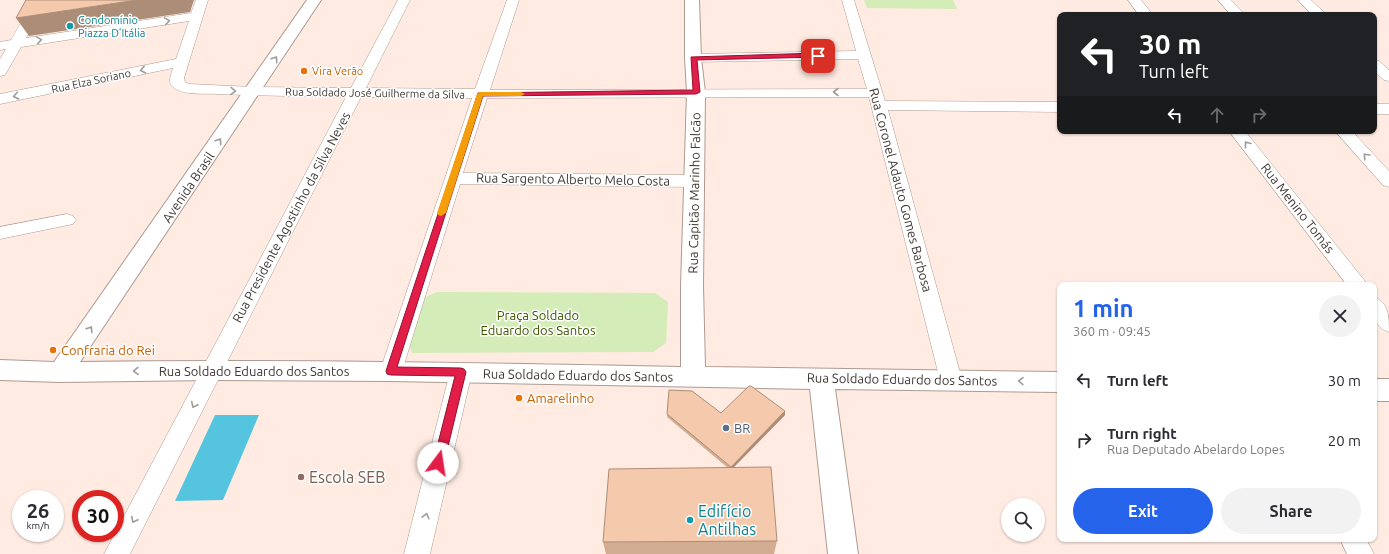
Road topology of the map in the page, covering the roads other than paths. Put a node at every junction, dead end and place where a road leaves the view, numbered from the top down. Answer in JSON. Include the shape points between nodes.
{"nodes":[{"id":1,"x":40,"y":0,"type":"edge"},
{"id":2,"x":202,"y":0,"type":"edge"},
{"id":3,"x":314,"y":0,"type":"edge"},
{"id":4,"x":404,"y":0,"type":"edge"},
{"id":5,"x":513,"y":0,"type":"edge"},
{"id":6,"x":692,"y":0,"type":"edge"},
{"id":7,"x":848,"y":0,"type":"edge"},
{"id":8,"x":1134,"y":0,"type":"edge"},
{"id":9,"x":1224,"y":0,"type":"edge"},
{"id":10,"x":1304,"y":0,"type":"edge"},
{"id":11,"x":1144,"y":12,"type":"edge"},
{"id":12,"x":1235,"y":12,"type":"edge"},
{"id":13,"x":1317,"y":12,"type":"edge"},
{"id":14,"x":198,"y":16,"type":"junction"},
{"id":15,"x":16,"y":44,"type":"junction"},
{"id":16,"x":0,"y":46,"type":"edge"},
{"id":17,"x":865,"y":55,"type":"junction"},
{"id":18,"x":693,"y":58,"type":"junction"},
{"id":19,"x":182,"y":62,"type":"junction"},
{"id":20,"x":1377,"y":67,"type":"edge"},
{"id":21,"x":0,"y":72,"type":"edge"},
{"id":22,"x":1389,"y":77,"type":"edge"},
{"id":23,"x":253,"y":91,"type":"junction"},
{"id":24,"x":357,"y":91,"type":"junction"},
{"id":25,"x":696,"y":92,"type":"junction"},
{"id":26,"x":480,"y":94,"type":"junction"},
{"id":27,"x":877,"y":99,"type":"junction"},
{"id":28,"x":0,"y":100,"type":"edge"},
{"id":29,"x":1057,"y":107,"type":"edge"},
{"id":30,"x":1377,"y":109,"type":"edge"},
{"id":31,"x":1389,"y":109,"type":"edge"},
{"id":32,"x":1239,"y":134,"type":"edge"},
{"id":33,"x":1346,"y":134,"type":"edge"},
{"id":34,"x":453,"y":178,"type":"junction"},
{"id":35,"x":694,"y":181,"type":"junction"},
{"id":36,"x":1389,"y":181,"type":"edge"},
{"id":37,"x":66,"y":220,"type":"dead end"},
{"id":38,"x":0,"y":233,"type":"edge"},
{"id":39,"x":1356,"y":282,"type":"edge"},
{"id":40,"x":1377,"y":309,"type":"edge"},
{"id":41,"x":1389,"y":324,"type":"edge"},
{"id":42,"x":693,"y":338,"type":"junction"},
{"id":43,"x":0,"y":370,"type":"edge"},
{"id":44,"x":212,"y":370,"type":"junction"},
{"id":45,"x":391,"y":371,"type":"junction"},
{"id":46,"x":60,"y":372,"type":"junction"},
{"id":47,"x":461,"y":372,"type":"junction"},
{"id":48,"x":693,"y":377,"type":"junction"},
{"id":49,"x":732,"y":377,"type":"junction"},
{"id":50,"x":821,"y":378,"type":"junction"},
{"id":51,"x":951,"y":380,"type":"junction"},
{"id":52,"x":1057,"y":382,"type":"edge"},
{"id":53,"x":1377,"y":390,"type":"edge"},
{"id":54,"x":1389,"y":390,"type":"edge"},
{"id":55,"x":827,"y":419,"type":"junction"},
{"id":56,"x":1354,"y":542,"type":"edge"},
{"id":57,"x":117,"y":554,"type":"edge"},
{"id":58,"x":416,"y":554,"type":"edge"},
{"id":59,"x":843,"y":554,"type":"edge"},
{"id":60,"x":1361,"y":554,"type":"edge"}],
"edges":[{"from":1,"to":15,"type":"street"},
{"from":2,"to":14,"type":"street"},
{"from":23,"to":3,"type":"street","name":"Avenida Brasil","one_way":true},
{"from":4,"to":24,"type":"street","name":"Rua Presidente Agostinho da Silva Neves"},
{"from":5,"to":26,"type":"street"},
{"from":6,"to":18,"type":"street","name":"Rua Capitão Marinho Falcão"},
{"from":7,"to":17,"type":"street","name":"Rua Coronel Adauto Gomes Barbosa"},
{"from":8,"to":11,"type":"street"},
{"from":9,"to":12,"type":"street"},
{"from":10,"to":13,"type":"street"},
{"from":15,"to":14,"type":"street","one_way":true},
{"from":14,"to":19,"type":"street"},
{"from":15,"to":16,"type":"street"},
{"from":15,"to":21,"type":"street"},
{"from":17,"to":18,"type":"street"},
{"from":17,"to":27,"type":"street","name":"Rua Coronel Adauto Gomes Barbosa"},
{"from":18,"to":25,"type":"street","name":"Rua Capitão Marinho Falcão"},
{"from":19,"to":23,"type":"street","name":"Rua Soldado José Guilherme da Silva","one_way":true,"via":[[177,78],[180,86],[194,90]]},
{"from":19,"to":28,"type":"street","name":"Rua Elza Soriano","one_way":true},
{"from":20,"to":22,"type":"street"},
{"from":23,"to":24,"type":"street","name":"Rua Soldado José Guilherme da Silva"},
{"from":46,"to":23,"type":"street","name":"Avenida Brasil","one_way":true},
{"from":24,"to":26,"type":"street","name":"Rua Soldado José Guilherme da Silva"},
{"from":24,"to":44,"type":"street","name":"Rua Presidente Agostinho da Silva Neves"},
{"from":25,"to":26,"type":"street","name":"Rua Soldado José Guilherme da Silva"},
{"from":27,"to":25,"type":"street","name":"Rua Soldado José Guilherme da Silva","one_way":true},
{"from":25,"to":35,"type":"street","name":"Rua Capitão Marinho Falcão"},
{"from":26,"to":34,"type":"street"},
{"from":27,"to":29,"type":"street","name":"Rua Soldado José Guilherme da Silva"},
{"from":27,"to":51,"type":"street","name":"Rua Coronel Adauto Gomes Barbosa"},
{"from":30,"to":31,"type":"street"},
{"from":39,"to":32,"type":"street","name":"Rua Menino Tomás","one_way":true},
{"from":36,"to":33,"type":"street","one_way":true},
{"from":34,"to":35,"type":"street","name":"Rua Sargento Alberto Melo Costa"},
{"from":34,"to":45,"type":"street"},
{"from":35,"to":42,"type":"street","name":"Rua Capitão Marinho Falcão"},
{"from":37,"to":38,"type":"street"},
{"from":40,"to":41,"type":"street"},
{"from":42,"to":48,"type":"street","name":"Rua Capitão Marinho Falcão"},
{"from":42,"to":49,"type":"street","name":"Rua Capitão Marinho Falcão","via":[[701,353],[714,367]]},
{"from":43,"to":46,"type":"street","name":"Rua Soldado Eduardo dos Santos"},
{"from":44,"to":45,"type":"street","name":"Rua Soldado Eduardo dos Santos"},
{"from":44,"to":46,"type":"street","name":"Rua Soldado Eduardo dos Santos","one_way":true},
{"from":44,"to":57,"type":"street","name":"Rua Presidente Agostinho da Silva Neves","one_way":true},
{"from":45,"to":47,"type":"street","name":"Rua Soldado Eduardo dos Santos"},
{"from":47,"to":48,"type":"street","name":"Rua Soldado Eduardo dos Santos"},
{"from":58,"to":47,"type":"street","one_way":true},
{"from":48,"to":49,"type":"street","name":"Rua Soldado Eduardo dos Santos"},
{"from":48,"to":55,"type":"street","via":[[788,385],[814,399]]},
{"from":49,"to":50,"type":"street","name":"Rua Soldado Eduardo dos Santos"},
{"from":50,"to":51,"type":"street","name":"Rua Soldado Eduardo dos Santos"},
{"from":50,"to":55,"type":"street"},
{"from":52,"to":51,"type":"street","name":"Rua Soldado Eduardo dos Santos","one_way":true},
{"from":53,"to":54,"type":"street"},
{"from":55,"to":59,"type":"street"},
{"from":56,"to":60,"type":"street"}]}
